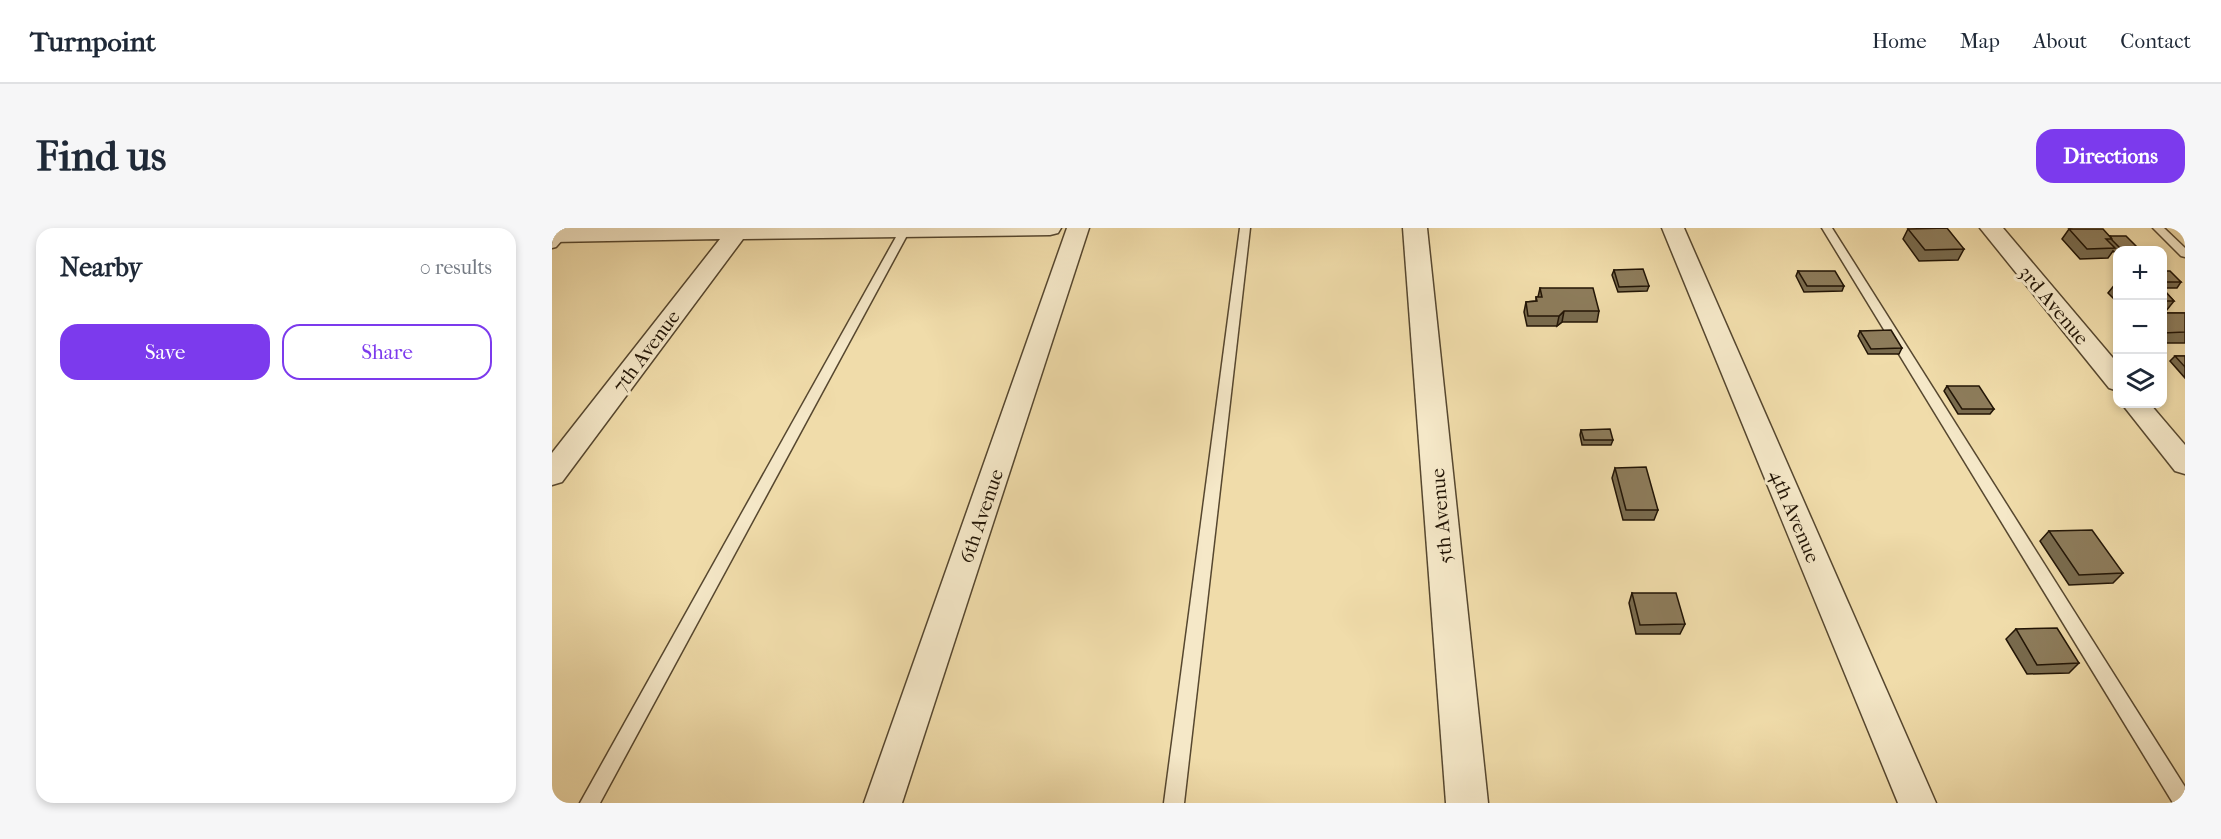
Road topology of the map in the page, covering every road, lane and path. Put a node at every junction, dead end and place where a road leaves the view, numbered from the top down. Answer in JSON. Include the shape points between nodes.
{"nodes":[{"id":1,"x":1050,"y":228,"type":"edge"},
{"id":2,"x":1078,"y":228,"type":"edge"},
{"id":3,"x":1245,"y":228,"type":"edge"},
{"id":4,"x":1415,"y":228,"type":"edge"},
{"id":5,"x":1673,"y":228,"type":"edge"},
{"id":6,"x":1827,"y":228,"type":"edge"},
{"id":7,"x":1991,"y":228,"type":"edge"},
{"id":8,"x":2158,"y":228,"type":"edge"},
{"id":9,"x":905,"y":230,"type":"edge"},
{"id":10,"x":738,"y":231,"type":"edge"},
{"id":11,"x":559,"y":235,"type":"edge"},
{"id":12,"x":2185,"y":254,"type":"edge"},
{"id":13,"x":2113,"y":376,"type":"edge"},
{"id":14,"x":2138,"y":408,"type":"edge"},
{"id":15,"x":2185,"y":464,"type":"edge"},
{"id":16,"x":552,"y":474,"type":"edge"},
{"id":17,"x":590,"y":803,"type":"edge"},
{"id":18,"x":884,"y":803,"type":"edge"},
{"id":19,"x":1174,"y":803,"type":"edge"},
{"id":20,"x":1467,"y":803,"type":"edge"},
{"id":21,"x":1917,"y":803,"type":"edge"},
{"id":22,"x":2184,"y":803,"type":"edge"}],
"edges":[{"from":1,"to":9,"type":"street"},
{"from":2,"to":18,"type":"street","name":"6th Avenue"},
{"from":3,"to":19,"type":"lane"},
{"from":4,"to":20,"type":"street","name":"5th Avenue"},
{"from":5,"to":21,"type":"street","name":"4th Avenue"},
{"from":6,"to":22,"type":"lane"},
{"from":7,"to":13,"type":"street","name":"3rd Avenue"},
{"from":8,"to":12,"type":"lane"},
{"from":9,"to":10,"type":"street"},
{"from":9,"to":17,"type":"lane"},
{"from":10,"to":11,"type":"street"},
{"from":10,"to":16,"type":"street","name":"7th Avenue"},
{"from":14,"to":15,"type":"street"}]}
